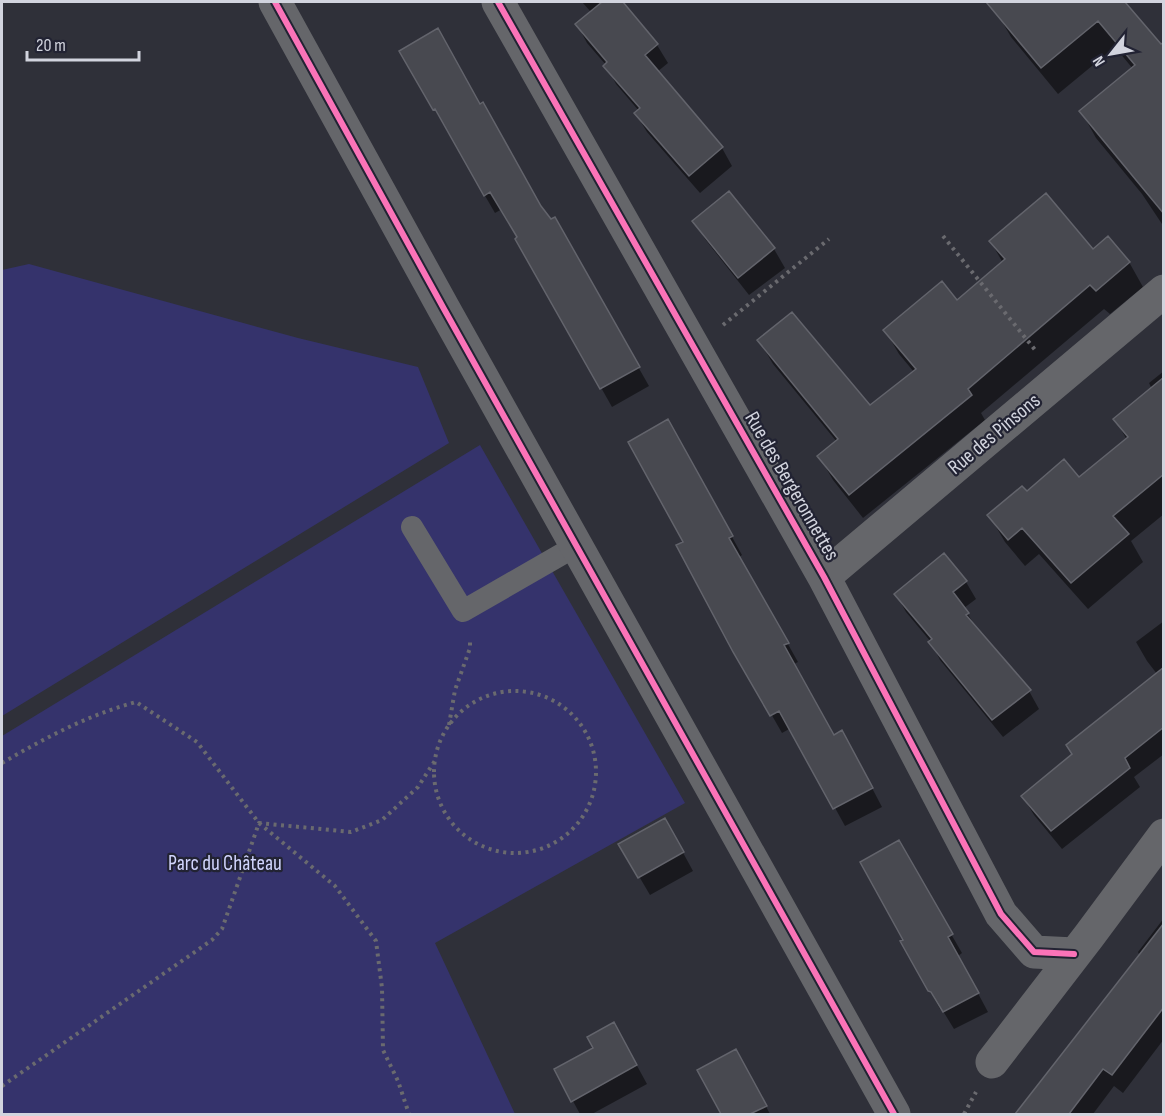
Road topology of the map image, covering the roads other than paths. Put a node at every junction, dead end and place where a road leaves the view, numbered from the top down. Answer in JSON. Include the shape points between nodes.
{"nodes":[{"id":1,"x":498,"y":2,"type":"edge"},
{"id":2,"x":283,"y":4,"type":"edge"},
{"id":3,"x":1164,"y":291,"type":"edge"},
{"id":4,"x":412,"y":527,"type":"dead end"},
{"id":5,"x":576,"y":546,"type":"junction"},
{"id":6,"x":824,"y":577,"type":"junction"},
{"id":7,"x":1164,"y":835,"type":"edge"},
{"id":8,"x":1074,"y":954,"type":"junction"},
{"id":9,"x":992,"y":1062,"type":"dead end"},
{"id":10,"x":894,"y":1114,"type":"edge"}],
"edges":[{"from":1,"to":6,"type":"street","name":"Rue des Bergeronnettes"},
{"from":2,"to":5,"type":"street"},
{"from":3,"to":6,"type":"street","name":"Rue des Pinsons"},
{"from":4,"to":5,"type":"lane","via":[[463,611]]},
{"from":5,"to":10,"type":"street"},
{"from":6,"to":8,"type":"street","name":"Rue des Bergeronnettes","via":[[1001,914],[1034,952]]},
{"from":7,"to":8,"type":"street"},
{"from":8,"to":9,"type":"street"}]}
